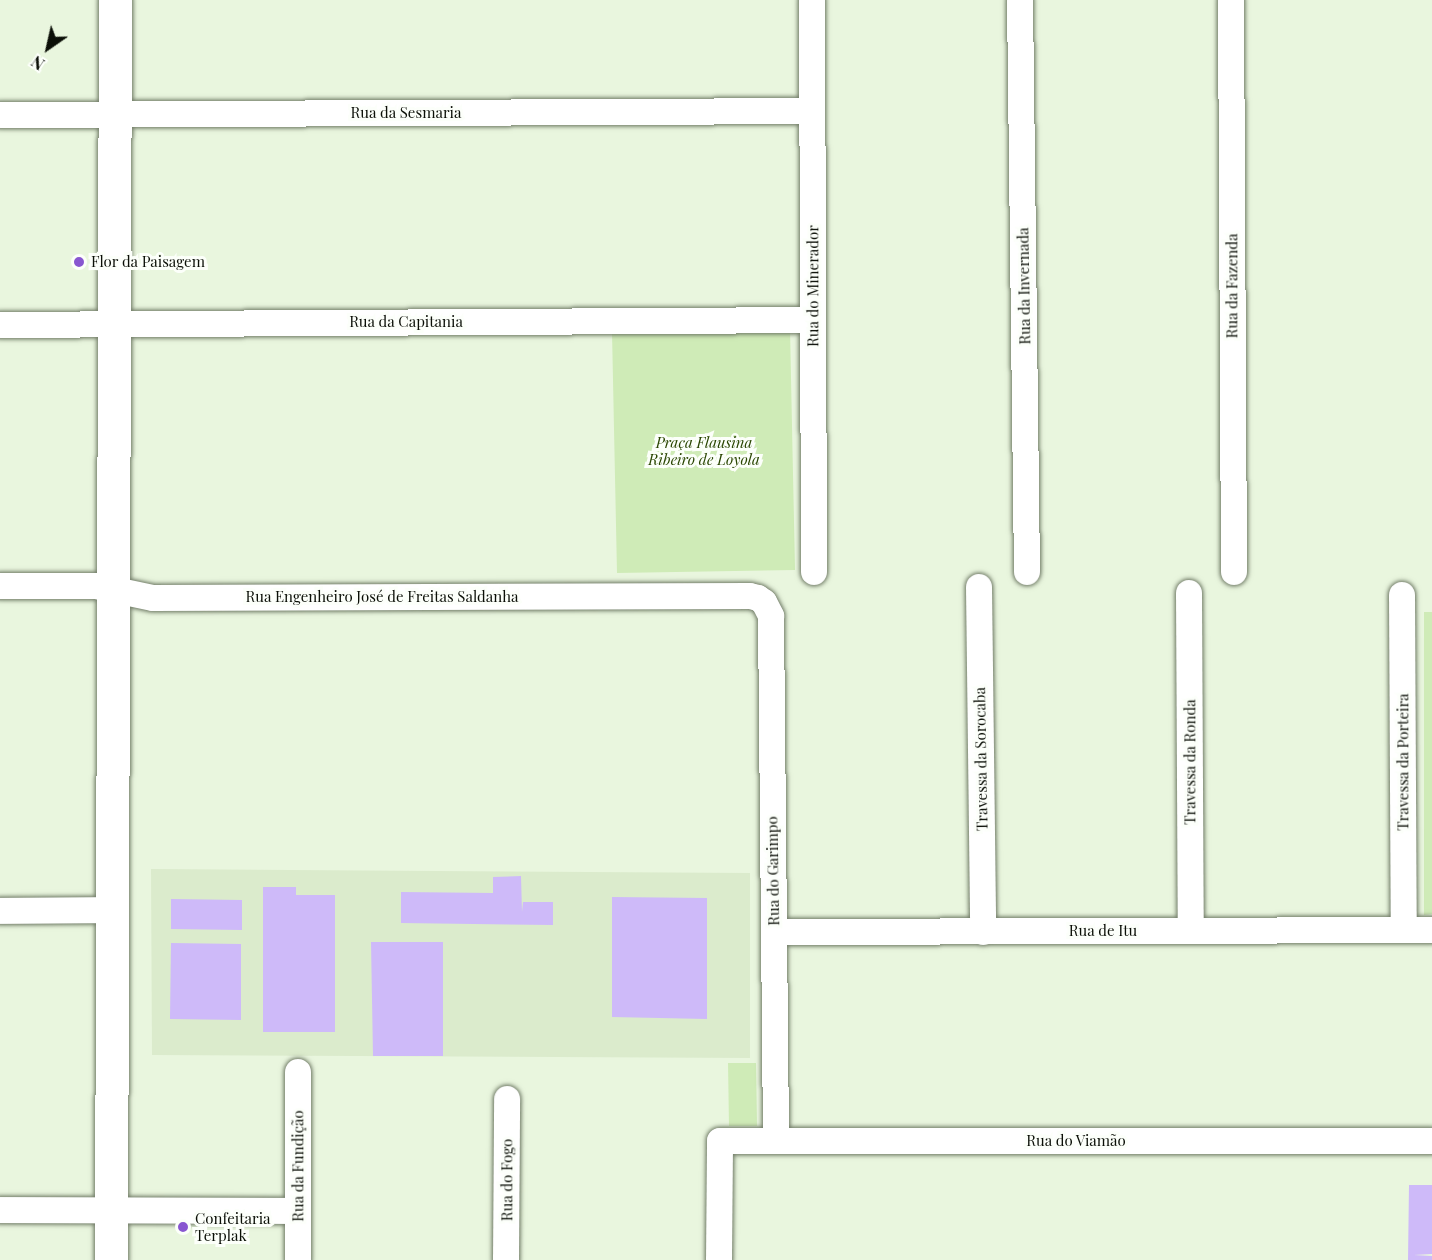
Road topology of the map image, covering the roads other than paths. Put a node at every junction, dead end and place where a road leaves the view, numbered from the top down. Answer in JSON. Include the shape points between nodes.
{"nodes":[{"id":1,"x":115,"y":0,"type":"edge"},
{"id":2,"x":812,"y":0,"type":"edge"},
{"id":3,"x":1020,"y":0,"type":"edge"},
{"id":4,"x":1231,"y":0,"type":"edge"},
{"id":5,"x":812,"y":111,"type":"junction"},
{"id":6,"x":0,"y":114,"type":"edge"},
{"id":7,"x":115,"y":114,"type":"junction"},
{"id":8,"x":813,"y":320,"type":"junction"},
{"id":9,"x":114,"y":324,"type":"junction"},
{"id":10,"x":0,"y":325,"type":"edge"},
{"id":11,"x":814,"y":572,"type":"dead end"},
{"id":12,"x":1027,"y":572,"type":"dead end"},
{"id":13,"x":1234,"y":572,"type":"dead end"},
{"id":14,"x":0,"y":586,"type":"edge"},
{"id":15,"x":979,"y":587,"type":"dead end"},
{"id":16,"x":113,"y":590,"type":"junction"},
{"id":17,"x":1189,"y":593,"type":"dead end"},
{"id":18,"x":1402,"y":595,"type":"dead end"},
{"id":19,"x":764,"y":602,"type":"joint"},
{"id":20,"x":112,"y":910,"type":"junction"},
{"id":21,"x":0,"y":911,"type":"edge"},
{"id":22,"x":1404,"y":930,"type":"junction"},
{"id":23,"x":1432,"y":930,"type":"edge"},
{"id":24,"x":1191,"y":931,"type":"junction"},
{"id":25,"x":774,"y":932,"type":"junction"},
{"id":26,"x":982,"y":932,"type":"junction"},
{"id":27,"x":298,"y":1072,"type":"dead end"},
{"id":28,"x":507,"y":1100,"type":"dead end"},
{"id":29,"x":776,"y":1141,"type":"junction"},
{"id":30,"x":1432,"y":1141,"type":"edge"},
{"id":31,"x":0,"y":1210,"type":"edge"},
{"id":32,"x":111,"y":1210,"type":"junction"},
{"id":33,"x":298,"y":1211,"type":"junction"},
{"id":34,"x":111,"y":1260,"type":"edge"},
{"id":35,"x":298,"y":1260,"type":"edge"},
{"id":36,"x":506,"y":1260,"type":"edge"},
{"id":37,"x":719,"y":1260,"type":"edge"}],
"edges":[{"from":1,"to":7,"type":"street"},
{"from":2,"to":5,"type":"street","name":"Rua do Minerador"},
{"from":3,"to":12,"type":"street","name":"Rua da Invernada"},
{"from":4,"to":13,"type":"street","name":"Rua da Fazenda"},
{"from":5,"to":7,"type":"street","name":"Rua da Sesmaria"},
{"from":5,"to":8,"type":"street","name":"Rua do Minerador"},
{"from":6,"to":7,"type":"street","name":"Rua da Sesmaria"},
{"from":7,"to":9,"type":"street"},
{"from":8,"to":9,"type":"street","name":"Rua da Capitania"},
{"from":8,"to":11,"type":"street","name":"Rua do Minerador"},
{"from":9,"to":10,"type":"street","name":"Rua da Capitania"},
{"from":9,"to":16,"type":"street"},
{"from":14,"to":16,"type":"street","name":"Rua Engenheiro José de Freitas Saldanha","via":[[96,586]]},
{"from":15,"to":26,"type":"street","name":"Travessa da Sorocaba"},
{"from":16,"to":19,"type":"street","name":"Rua Engenheiro José de Freitas Saldanha","via":[[153,598],[750,596]]},
{"from":16,"to":20,"type":"street"},
{"from":17,"to":24,"type":"street","name":"Travessa da Ronda"},
{"from":18,"to":22,"type":"street","name":"Travessa da Porteira"},
{"from":19,"to":25,"type":"street","name":"Rua do Garimpo","via":[[771,616]]},
{"from":20,"to":21,"type":"street"},
{"from":20,"to":32,"type":"street"},
{"from":22,"to":23,"type":"street","name":"Rua de Itu"},
{"from":22,"to":24,"type":"street","name":"Rua de Itu"},
{"from":24,"to":26,"type":"street","name":"Rua de Itu"},
{"from":25,"to":26,"type":"street","name":"Rua de Itu"},
{"from":25,"to":29,"type":"street","name":"Rua do Garimpo"},
{"from":27,"to":33,"type":"street","name":"Rua da Fundição"},
{"from":28,"to":36,"type":"street","name":"Rua do Fogo"},
{"from":29,"to":30,"type":"street","name":"Rua do Viamão"},
{"from":29,"to":37,"type":"street","name":"Rua do Viamão","via":[[720,1140]]},
{"from":31,"to":32,"type":"street"},
{"from":32,"to":33,"type":"street"},
{"from":32,"to":34,"type":"street"},
{"from":33,"to":35,"type":"street","name":"Rua da Fundição"}]}
